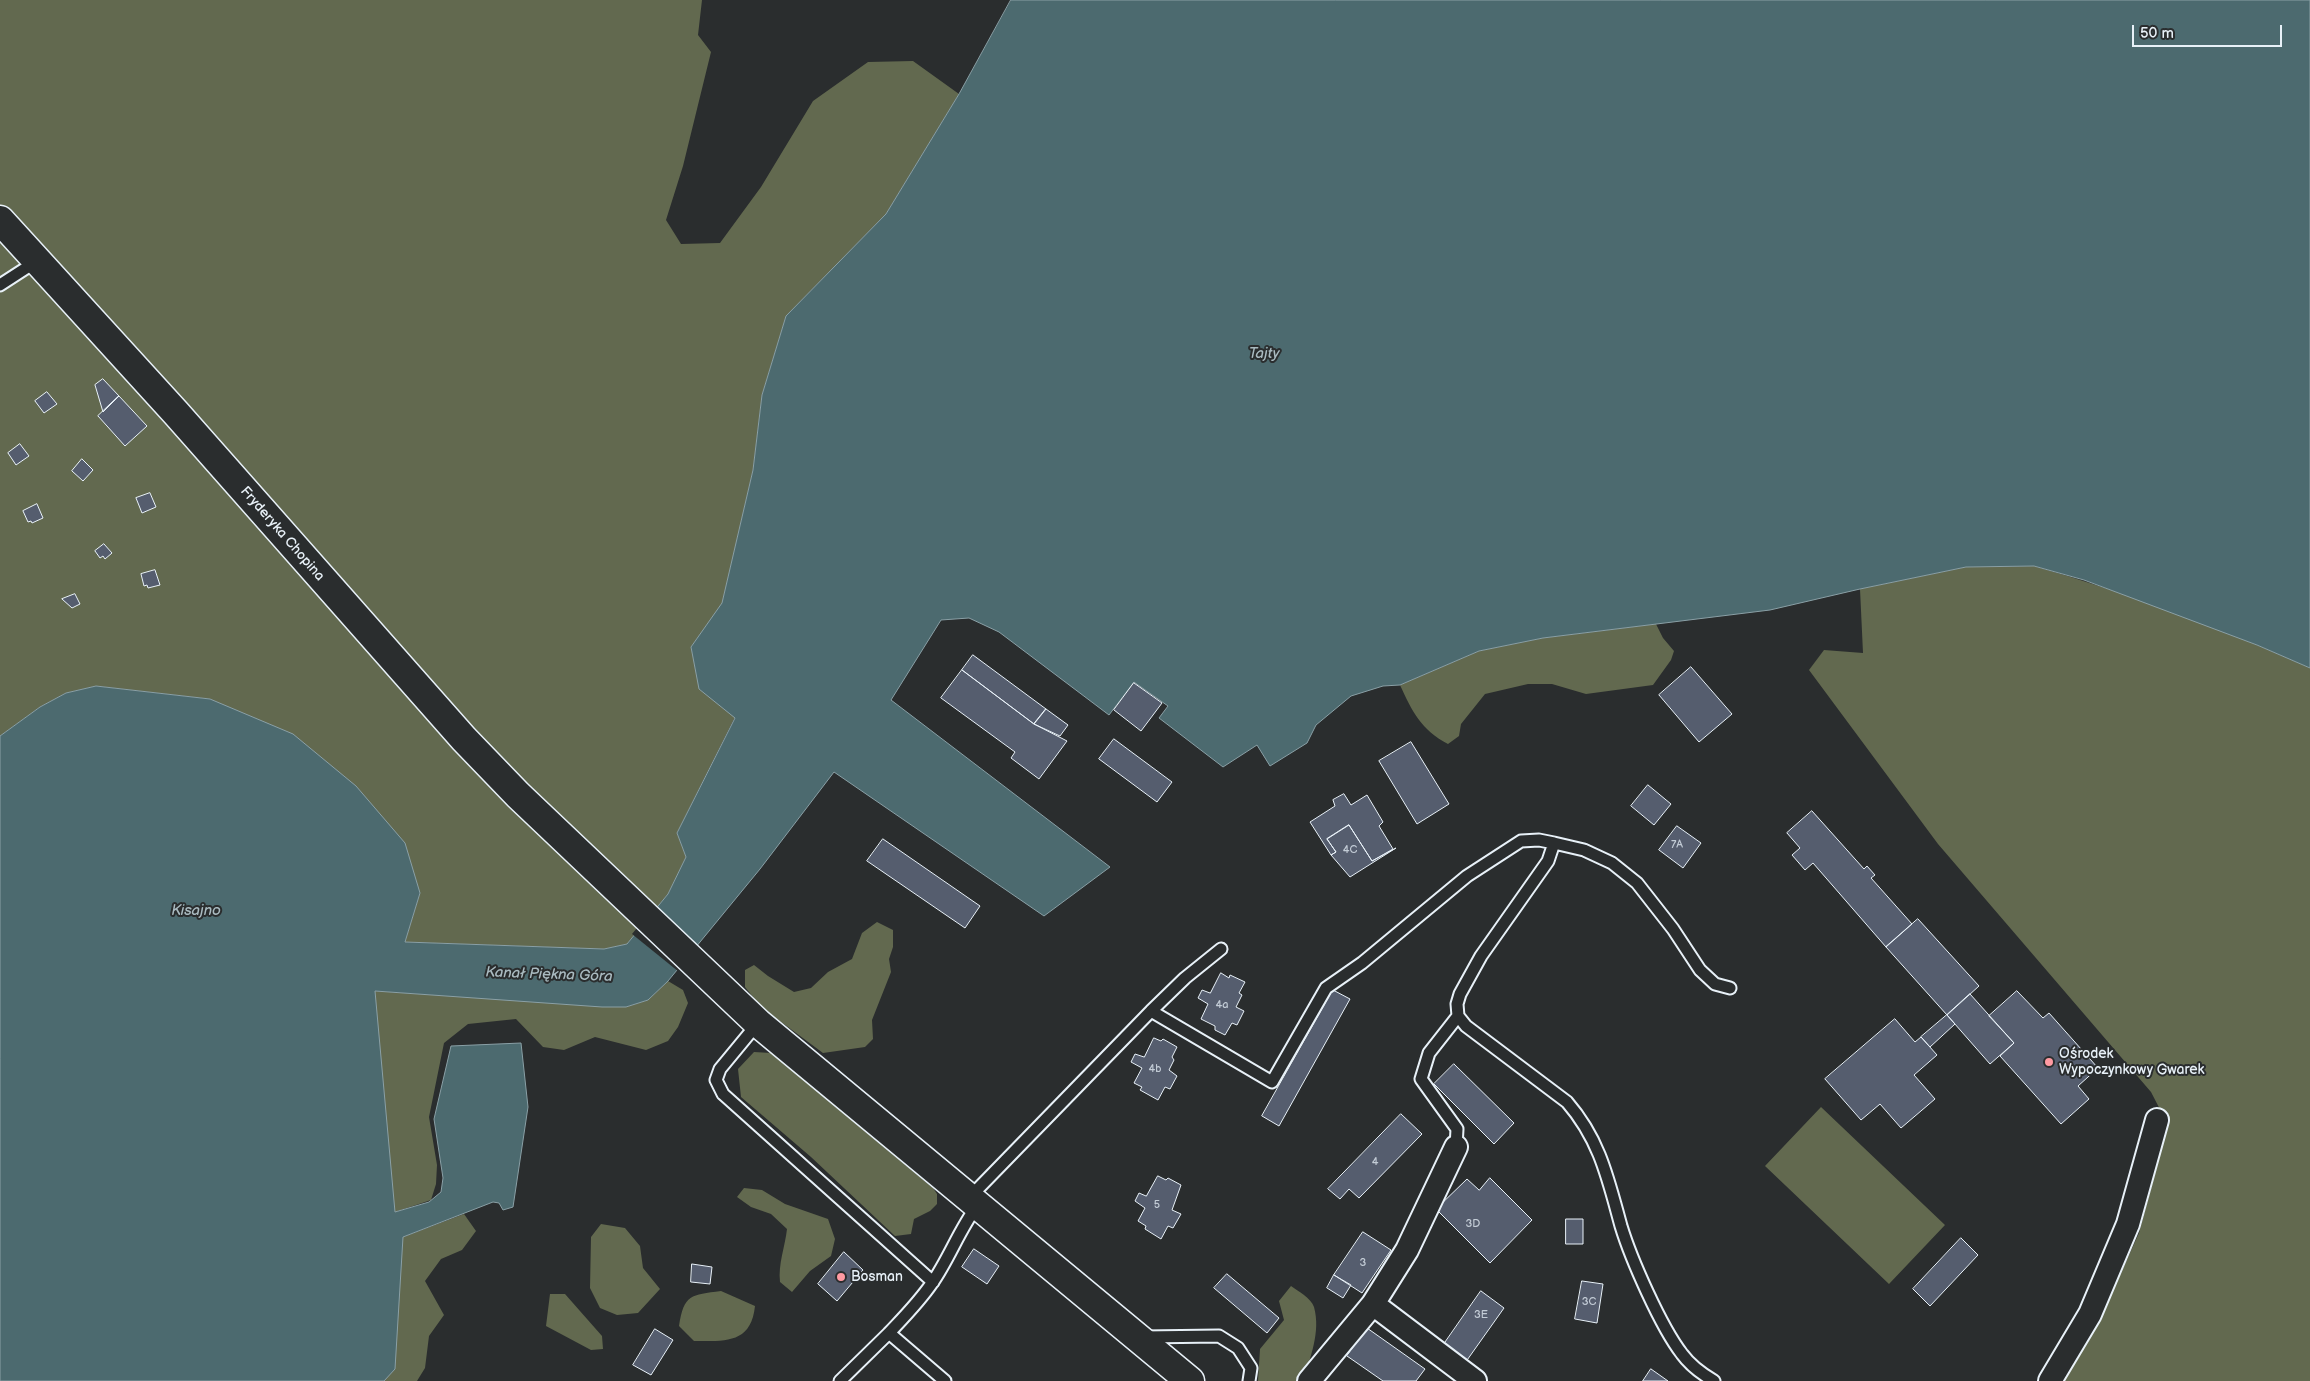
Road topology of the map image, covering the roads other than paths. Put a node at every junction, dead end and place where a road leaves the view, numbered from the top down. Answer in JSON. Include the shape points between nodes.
{"nodes":[{"id":1,"x":0,"y":220,"type":"edge"},
{"id":2,"x":37,"y":261,"type":"junction"},
{"id":3,"x":0,"y":285,"type":"edge"},
{"id":4,"x":1554,"y":843,"type":"junction"},
{"id":5,"x":1221,"y":949,"type":"dead end"},
{"id":6,"x":1730,"y":988,"type":"dead end"},
{"id":7,"x":1151,"y":1011,"type":"junction"},
{"id":8,"x":1458,"y":1016,"type":"junction"},
{"id":9,"x":758,"y":1023,"type":"junction"},
{"id":10,"x":2156,"y":1120,"type":"dead end"},
{"id":11,"x":1456,"y":1147,"type":"joint"},
{"id":12,"x":972,"y":1202,"type":"junction"},
{"id":13,"x":933,"y":1282,"type":"junction"},
{"id":14,"x":1373,"y":1304,"type":"junction"},
{"id":15,"x":889,"y":1333,"type":"junction"},
{"id":16,"x":1137,"y":1337,"type":"junction"},
{"id":17,"x":1699,"y":1377,"type":"edge"},
{"id":18,"x":840,"y":1381,"type":"edge"},
{"id":19,"x":945,"y":1381,"type":"edge"},
{"id":20,"x":1190,"y":1381,"type":"edge"},
{"id":21,"x":1249,"y":1381,"type":"edge"},
{"id":22,"x":1309,"y":1381,"type":"edge"},
{"id":23,"x":1476,"y":1381,"type":"edge"},
{"id":24,"x":1714,"y":1381,"type":"edge"},
{"id":25,"x":2050,"y":1381,"type":"edge"}],
"edges":[{"from":1,"to":2,"type":"main road","name":"Fryderyka Chopina"},
{"from":2,"to":3,"type":"lane"},
{"from":2,"to":9,"type":"main road","name":"Fryderyka Chopina","via":[[464,739],[628,901]]},
{"from":4,"to":6,"type":"lane","via":[[1584,850],[1612,863],[1637,883],[1700,970],[1715,984]]},
{"from":4,"to":7,"type":"lane","via":[[1521,841],[1499,854],[1326,988],[1272,1082]]},
{"from":4,"to":8,"type":"lane","via":[[1548,861],[1482,956],[1460,994]]},
{"from":5,"to":7,"type":"lane"},
{"from":7,"to":12,"type":"lane"},
{"from":8,"to":11,"type":"lane","via":[[1429,1053],[1420,1079],[1457,1129]]},
{"from":8,"to":17,"type":"lane","via":[[1466,1026],[1567,1102],[1580,1117],[1593,1138],[1613,1190],[1622,1228],[1659,1315]]},
{"from":9,"to":12,"type":"main road","name":"Fryderyka Chopina"},
{"from":9,"to":13,"type":"lane","via":[[720,1069],[716,1080],[722,1094]]},
{"from":10,"to":25,"type":"street","via":[[2128,1224],[2090,1314]]},
{"from":11,"to":14,"type":"street","via":[[1406,1250]]},
{"from":12,"to":13,"type":"lane","via":[[966,1221]]},
{"from":12,"to":16,"type":"main road","name":"Fryderyka Chopina"},
{"from":13,"to":15,"type":"lane"},
{"from":14,"to":22,"type":"street"},
{"from":14,"to":23,"type":"street"},
{"from":15,"to":18,"type":"lane"},
{"from":15,"to":19,"type":"lane"},
{"from":16,"to":20,"type":"main road","name":"Fryderyka Chopina"},
{"from":16,"to":21,"type":"lane","via":[[1219,1336],[1238,1348],[1251,1368]]},
{"from":17,"to":24,"type":"lane"}]}
